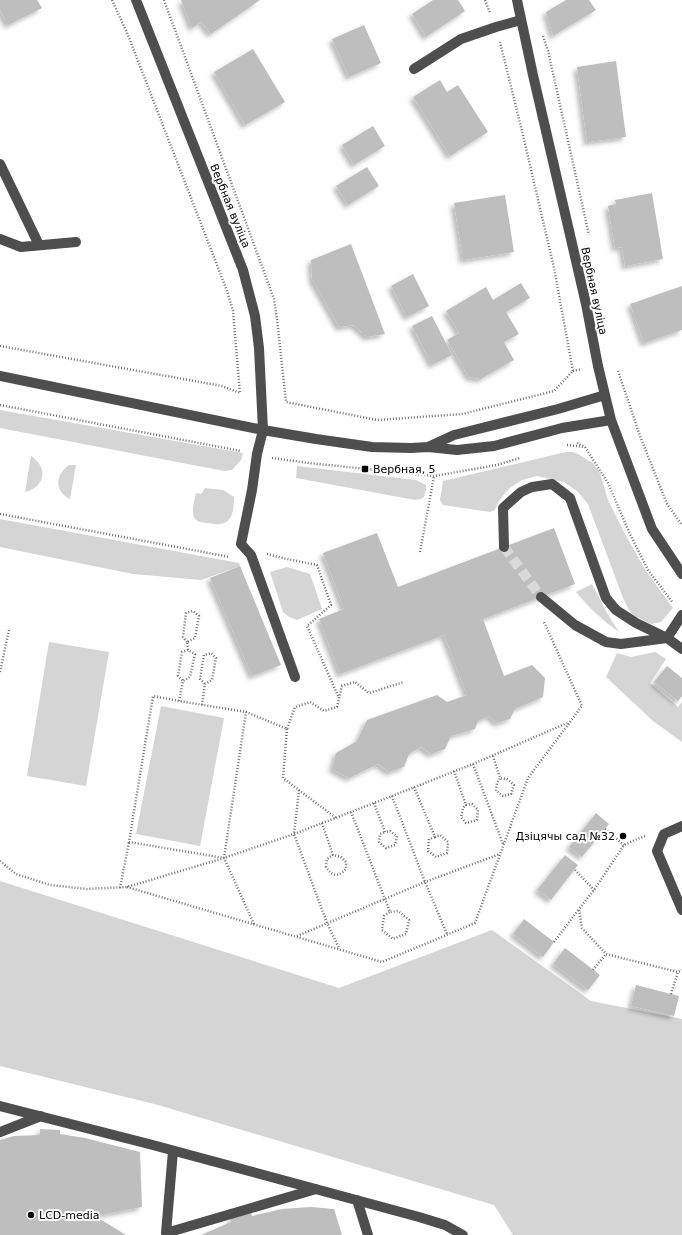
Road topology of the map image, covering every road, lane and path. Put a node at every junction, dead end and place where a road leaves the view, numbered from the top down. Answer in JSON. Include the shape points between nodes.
{"nodes":[{"id":1,"x":112,"y":0,"type":"edge"},
{"id":2,"x":136,"y":0,"type":"edge"},
{"id":3,"x":164,"y":0,"type":"edge"},
{"id":4,"x":485,"y":0,"type":"edge"},
{"id":5,"x":517,"y":0,"type":"edge"},
{"id":6,"x":521,"y":20,"type":"junction"},
{"id":7,"x":496,"y":26,"type":"junction"},
{"id":8,"x":541,"y":29,"type":"dead end"},
{"id":9,"x":414,"y":69,"type":"dead end"},
{"id":10,"x":0,"y":164,"type":"edge"},
{"id":11,"x":589,"y":237,"type":"dead end"},
{"id":12,"x":0,"y":239,"type":"edge"},
{"id":13,"x":76,"y":242,"type":"dead end"},
{"id":14,"x":39,"y":245,"type":"junction"},
{"id":15,"x":0,"y":346,"type":"edge"},
{"id":16,"x":617,"y":370,"type":"dead end"},
{"id":17,"x":0,"y":376,"type":"edge"},
{"id":18,"x":605,"y":395,"type":"junction"},
{"id":19,"x":0,"y":405,"type":"edge"},
{"id":20,"x":611,"y":420,"type":"junction"},
{"id":21,"x":263,"y":430,"type":"junction"},
{"id":22,"x":428,"y":447,"type":"junction"},
{"id":23,"x":584,"y":447,"type":"dead end"},
{"id":24,"x":242,"y":451,"type":"dead end"},
{"id":25,"x":434,"y":476,"type":"dead end"},
{"id":26,"x":0,"y":514,"type":"edge"},
{"id":27,"x":682,"y":525,"type":"edge"},
{"id":28,"x":504,"y":547,"type":"tunnel mouth"},
{"id":29,"x":420,"y":552,"type":"dead end"},
{"id":30,"x":251,"y":555,"type":"junction"},
{"id":31,"x":682,"y":574,"type":"edge"},
{"id":32,"x":541,"y":597,"type":"tunnel mouth"},
{"id":33,"x":674,"y":604,"type":"dead end"},
{"id":34,"x":682,"y":615,"type":"edge"},
{"id":35,"x":544,"y":622,"type":"dead end"},
{"id":36,"x":9,"y":630,"type":"dead end"},
{"id":37,"x":666,"y":638,"type":"junction"},
{"id":38,"x":188,"y":642,"type":"junction"},
{"id":39,"x":682,"y":649,"type":"edge"},
{"id":40,"x":188,"y":650,"type":"junction"},
{"id":41,"x":0,"y":672,"type":"edge"},
{"id":42,"x":295,"y":677,"type":"dead end"},
{"id":43,"x":183,"y":680,"type":"junction"},
{"id":44,"x":404,"y":682,"type":"dead end"},
{"id":45,"x":205,"y":684,"type":"junction"},
{"id":46,"x":339,"y":698,"type":"junction"},
{"id":47,"x":179,"y":702,"type":"junction"},
{"id":48,"x":202,"y":705,"type":"junction"},
{"id":49,"x":246,"y":712,"type":"junction"},
{"id":50,"x":569,"y":722,"type":"junction"},
{"id":51,"x":287,"y":729,"type":"junction"},
{"id":52,"x":493,"y":756,"type":"junction"},
{"id":53,"x":473,"y":764,"type":"junction"},
{"id":54,"x":454,"y":772,"type":"junction"},
{"id":55,"x":500,"y":778,"type":"junction"},
{"id":56,"x":414,"y":787,"type":"junction"},
{"id":57,"x":299,"y":790,"type":"junction"},
{"id":58,"x":392,"y":796,"type":"junction"},
{"id":59,"x":374,"y":803,"type":"junction"},
{"id":60,"x":466,"y":805,"type":"junction"},
{"id":61,"x":351,"y":812,"type":"junction"},
{"id":62,"x":336,"y":818,"type":"junction"},
{"id":63,"x":322,"y":823,"type":"junction"},
{"id":64,"x":682,"y":826,"type":"edge"},
{"id":65,"x":605,"y":829,"type":"dead end"},
{"id":66,"x":385,"y":832,"type":"junction"},
{"id":67,"x":294,"y":834,"type":"junction"},
{"id":68,"x":664,"y":834,"type":"junction"},
{"id":69,"x":435,"y":837,"type":"junction"},
{"id":70,"x":129,"y":842,"type":"junction"},
{"id":71,"x":504,"y":845,"type":"junction"},
{"id":72,"x":624,"y":845,"type":"junction"},
{"id":73,"x":500,"y":854,"type":"junction"},
{"id":74,"x":333,"y":855,"type":"junction"},
{"id":75,"x":224,"y":858,"type":"junction"},
{"id":76,"x":0,"y":861,"type":"edge"},
{"id":77,"x":575,"y":870,"type":"dead end"},
{"id":78,"x":425,"y":882,"type":"junction"},
{"id":79,"x":127,"y":887,"type":"junction"},
{"id":80,"x":120,"y":888,"type":"junction"},
{"id":81,"x":594,"y":890,"type":"junction"},
{"id":82,"x":386,"y":899,"type":"junction"},
{"id":83,"x":579,"y":909,"type":"junction"},
{"id":84,"x":682,"y":910,"type":"edge"},
{"id":85,"x":390,"y":912,"type":"junction"},
{"id":86,"x":327,"y":923,"type":"junction"},
{"id":87,"x":254,"y":924,"type":"junction"},
{"id":88,"x":447,"y":934,"type":"junction"},
{"id":89,"x":297,"y":937,"type":"junction"},
{"id":90,"x":554,"y":942,"type":"dead end"},
{"id":91,"x":340,"y":949,"type":"junction"},
{"id":92,"x":606,"y":954,"type":"junction"},
{"id":93,"x":593,"y":970,"type":"dead end"},
{"id":94,"x":682,"y":970,"type":"edge"},
{"id":95,"x":678,"y":972,"type":"junction"},
{"id":96,"x":671,"y":994,"type":"dead end"},
{"id":97,"x":0,"y":1106,"type":"edge"},
{"id":98,"x":42,"y":1116,"type":"junction"},
{"id":99,"x":0,"y":1132,"type":"edge"},
{"id":100,"x":173,"y":1151,"type":"junction"},
{"id":101,"x":316,"y":1189,"type":"junction"},
{"id":102,"x":357,"y":1200,"type":"junction"},
{"id":103,"x":368,"y":1235,"type":"edge"},
{"id":104,"x":462,"y":1235,"type":"edge"}],
"edges":[{"from":1,"to":15,"type":"path","via":[[128,35],[227,291],[233,311],[240,393],[222,386]]},
{"from":2,"to":21,"type":"street","name":"Вербная вуліца","via":[[243,270],[255,316],[259,348]]},
{"from":3,"to":7,"type":"path","via":[[274,299],[286,402],[377,420],[462,414],[554,391],[573,371],[550,252]]},
{"from":4,"to":7,"type":"path"},
{"from":5,"to":6,"type":"street","name":"Вербная вуліца"},
{"from":6,"to":7,"type":"street"},
{"from":6,"to":18,"type":"street","name":"Вербная вуліца"},
{"from":7,"to":9,"type":"street","via":[[461,39]]},
{"from":8,"to":11,"type":"path"},
{"from":10,"to":14,"type":"street"},
{"from":12,"to":14,"type":"street","via":[[21,247]]},
{"from":13,"to":14,"type":"street"},
{"from":16,"to":27,"type":"path","via":[[667,504]]},
{"from":17,"to":21,"type":"street"},
{"from":18,"to":20,"type":"street","name":"Вербная вуліца"},
{"from":18,"to":22,"type":"street","via":[[558,410],[454,435]]},
{"from":19,"to":24,"type":"path"},
{"from":20,"to":22,"type":"street","via":[[562,428],[494,446],[457,450]]},
{"from":20,"to":31,"type":"street","name":"Вербная вуліца","via":[[652,529]]},
{"from":21,"to":22,"type":"street","via":[[372,447]]},
{"from":21,"to":30,"type":"street","name":"Вербная вуліца","via":[[241,544]]},
{"from":23,"to":33,"type":"path","via":[[608,483],[648,570]]},
{"from":25,"to":29,"type":"path"},
{"from":26,"to":30,"type":"path","via":[[243,559]]},
{"from":28,"to":37,"type":"street","via":[[503,508],[521,492],[532,487],[552,484],[570,498],[606,598],[616,610]]},
{"from":30,"to":42,"type":"street"},
{"from":30,"to":46,"type":"path","via":[[254,551],[259,551],[317,565],[331,606],[308,626]]},
{"from":32,"to":37,"type":"street","via":[[575,625],[606,642],[621,644]]},
{"from":34,"to":37,"type":"street"},
{"from":35,"to":50,"type":"path","via":[[582,706]]},
{"from":36,"to":41,"type":"path"},
{"from":37,"to":39,"type":"street"},
{"from":38,"to":38,"type":"path","via":[[195,638],[198,616],[193,611],[186,613],[182,637]]},
{"from":38,"to":40,"type":"path"},
{"from":40,"to":43,"type":"path","via":[[182,652],[178,676]]},
{"from":40,"to":43,"type":"path","via":[[195,654],[190,677]]},
{"from":43,"to":47,"type":"path"},
{"from":44,"to":46,"type":"path","via":[[369,693],[355,682],[342,686]]},
{"from":45,"to":45,"type":"path","via":[[212,680],[216,658],[211,653],[204,655],[200,679]]},
{"from":45,"to":48,"type":"path"},
{"from":46,"to":51,"type":"path","via":[[337,706],[324,711],[310,702],[296,707]]},
{"from":47,"to":48,"type":"path"},
{"from":47,"to":70,"type":"path","via":[[153,696]]},
{"from":48,"to":49,"type":"path"},
{"from":49,"to":51,"type":"path"},
{"from":49,"to":75,"type":"path"},
{"from":50,"to":52,"type":"path"},
{"from":50,"to":71,"type":"path","via":[[528,778]]},
{"from":51,"to":57,"type":"path","via":[[283,778]]},
{"from":52,"to":53,"type":"path"},
{"from":52,"to":55,"type":"path"},
{"from":53,"to":54,"type":"path"},
{"from":53,"to":71,"type":"path"},
{"from":54,"to":56,"type":"path"},
{"from":54,"to":60,"type":"path"},
{"from":55,"to":55,"type":"path","via":[[507,779],[514,785],[511,794],[503,796],[496,791]]},
{"from":56,"to":58,"type":"path"},
{"from":56,"to":69,"type":"path"},
{"from":57,"to":62,"type":"path"},
{"from":57,"to":67,"type":"path"},
{"from":58,"to":59,"type":"path"},
{"from":58,"to":78,"type":"path"},
{"from":59,"to":61,"type":"path"},
{"from":59,"to":66,"type":"path"},
{"from":60,"to":60,"type":"path","via":[[472,804],[478,810],[477,820],[466,823],[461,817]]},
{"from":61,"to":62,"type":"path"},
{"from":61,"to":82,"type":"path"},
{"from":62,"to":63,"type":"path"},
{"from":63,"to":67,"type":"path"},
{"from":63,"to":74,"type":"path"},
{"from":64,"to":68,"type":"street"},
{"from":65,"to":72,"type":"path"},
{"from":66,"to":66,"type":"path","via":[[390,831],[396,836],[395,845],[386,848],[379,842],[380,834]]},
{"from":67,"to":75,"type":"path"},
{"from":67,"to":86,"type":"path"},
{"from":68,"to":72,"type":"path","via":[[644,836]]},
{"from":68,"to":84,"type":"street","via":[[657,851]]},
{"from":69,"to":69,"type":"path","via":[[440,835],[448,842],[447,853],[436,857],[428,851],[429,839]]},
{"from":70,"to":75,"type":"path"},
{"from":70,"to":80,"type":"path"},
{"from":71,"to":73,"type":"path"},
{"from":72,"to":81,"type":"path"},
{"from":73,"to":78,"type":"path"},
{"from":73,"to":88,"type":"path","via":[[475,923]]},
{"from":74,"to":74,"type":"path","via":[[341,857],[346,862],[346,869],[342,873],[330,873],[326,867],[327,859]]},
{"from":75,"to":79,"type":"path"},
{"from":75,"to":87,"type":"path"},
{"from":76,"to":80,"type":"path","via":[[16,874],[50,885],[87,889]]},
{"from":77,"to":81,"type":"path"},
{"from":78,"to":82,"type":"path"},
{"from":78,"to":88,"type":"path"},
{"from":79,"to":80,"type":"path"},
{"from":79,"to":87,"type":"path"},
{"from":81,"to":83,"type":"path"},
{"from":82,"to":85,"type":"path"},
{"from":82,"to":86,"type":"path"},
{"from":83,"to":90,"type":"path"},
{"from":83,"to":92,"type":"path","via":[[582,928]]},
{"from":85,"to":85,"type":"path","via":[[398,911],[409,920],[406,934],[393,939],[382,930],[384,916]]},
{"from":86,"to":89,"type":"path"},
{"from":86,"to":91,"type":"path"},
{"from":87,"to":89,"type":"path"},
{"from":88,"to":91,"type":"path","via":[[382,962]]},
{"from":89,"to":91,"type":"path"},
{"from":92,"to":93,"type":"path"},
{"from":92,"to":95,"type":"path"},
{"from":94,"to":95,"type":"path"},
{"from":95,"to":96,"type":"path"},
{"from":97,"to":98,"type":"street"},
{"from":98,"to":99,"type":"street"},
{"from":98,"to":100,"type":"street"},
{"from":100,"to":101,"type":"street"},
{"from":100,"to":101,"type":"street","via":[[166,1233]]},
{"from":101,"to":102,"type":"street"},
{"from":102,"to":103,"type":"street"},
{"from":102,"to":104,"type":"street","via":[[445,1225]]}]}
